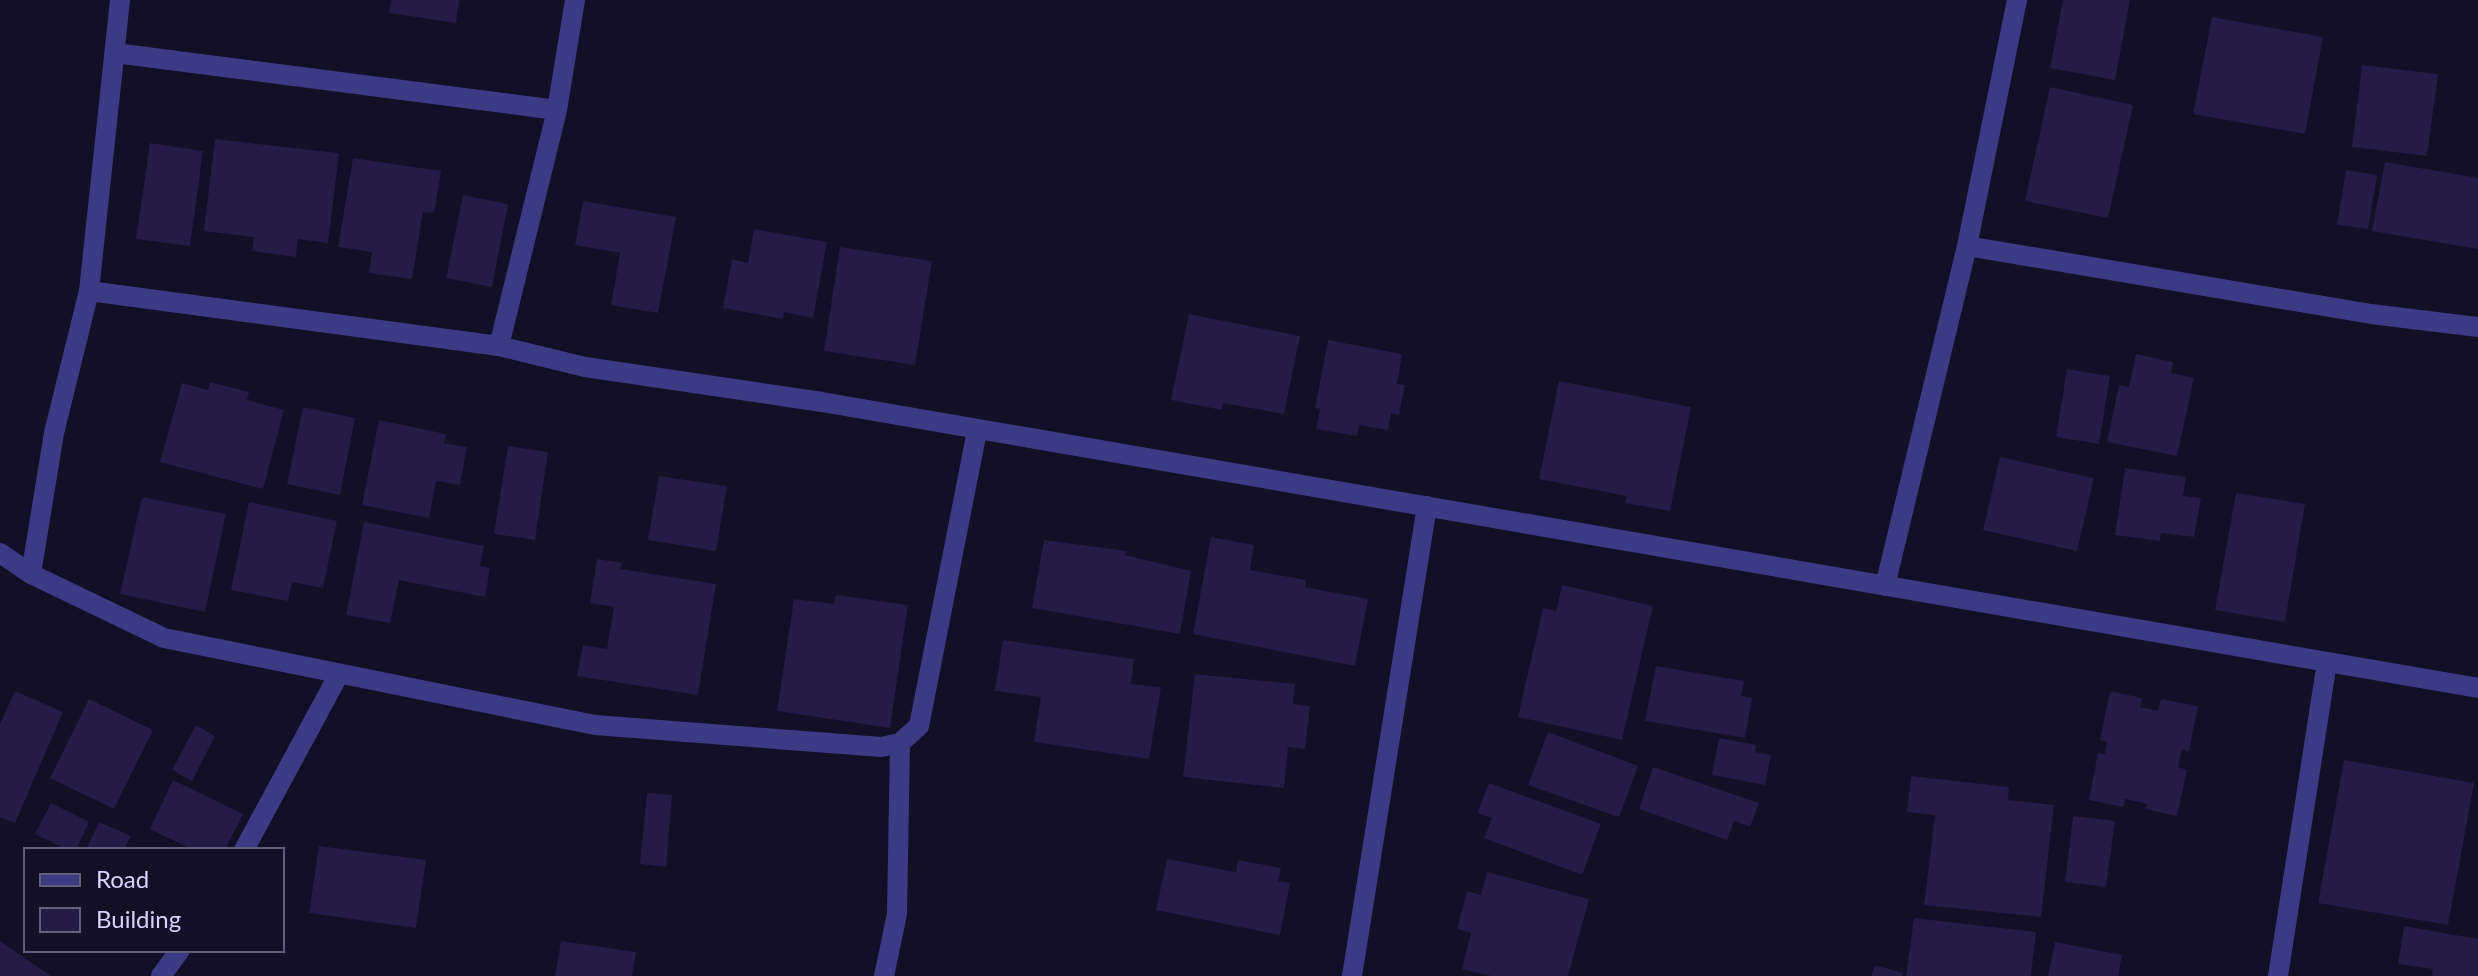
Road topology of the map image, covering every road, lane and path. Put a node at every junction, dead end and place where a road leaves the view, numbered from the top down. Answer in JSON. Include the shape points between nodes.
{"nodes":[{"id":1,"x":120,"y":0,"type":"edge"},
{"id":2,"x":575,"y":0,"type":"edge"},
{"id":3,"x":2017,"y":0,"type":"edge"},
{"id":4,"x":115,"y":53,"type":"junction"},
{"id":5,"x":557,"y":110,"type":"junction"},
{"id":6,"x":1967,"y":246,"type":"junction"},
{"id":7,"x":89,"y":291,"type":"junction"},
{"id":8,"x":2478,"y":327,"type":"edge"},
{"id":9,"x":499,"y":346,"type":"junction"},
{"id":10,"x":977,"y":431,"type":"junction"},
{"id":11,"x":1427,"y":506,"type":"junction"},
{"id":12,"x":0,"y":553,"type":"edge"},
{"id":13,"x":31,"y":574,"type":"junction"},
{"id":14,"x":1885,"y":586,"type":"junction"},
{"id":15,"x":2327,"y":662,"type":"junction"},
{"id":16,"x":339,"y":674,"type":"junction"},
{"id":17,"x":2478,"y":688,"type":"edge"},
{"id":18,"x":900,"y":743,"type":"junction"},
{"id":19,"x":245,"y":848,"type":"edge"},
{"id":20,"x":179,"y":952,"type":"edge"},
{"id":21,"x":161,"y":976,"type":"edge"},
{"id":22,"x":884,"y":976,"type":"edge"},
{"id":23,"x":1352,"y":976,"type":"edge"},
{"id":24,"x":2278,"y":976,"type":"edge"}],
"edges":[{"from":1,"to":4,"type":"street"},
{"from":2,"to":5,"type":"street"},
{"from":3,"to":6,"type":"street"},
{"from":4,"to":5,"type":"street"},
{"from":4,"to":7,"type":"street"},
{"from":5,"to":9,"type":"street"},
{"from":6,"to":8,"type":"street"},
{"from":6,"to":14,"type":"street"},
{"from":7,"to":9,"type":"street"},
{"from":7,"to":13,"type":"street","via":[[54,433]]},
{"from":9,"to":10,"type":"street","via":[[585,367]]},
{"from":10,"to":11,"type":"street"},
{"from":10,"to":18,"type":"street","via":[[919,726]]},
{"from":11,"to":14,"type":"street"},
{"from":11,"to":23,"type":"street"},
{"from":12,"to":13,"type":"street"},
{"from":13,"to":16,"type":"street","via":[[164,638]]},
{"from":14,"to":15,"type":"street"},
{"from":15,"to":17,"type":"street"},
{"from":15,"to":24,"type":"street"},
{"from":16,"to":18,"type":"street","via":[[595,725],[881,747]]},
{"from":16,"to":19,"type":"street"},
{"from":18,"to":22,"type":"street","via":[[897,914]]},
{"from":20,"to":21,"type":"street"}]}
